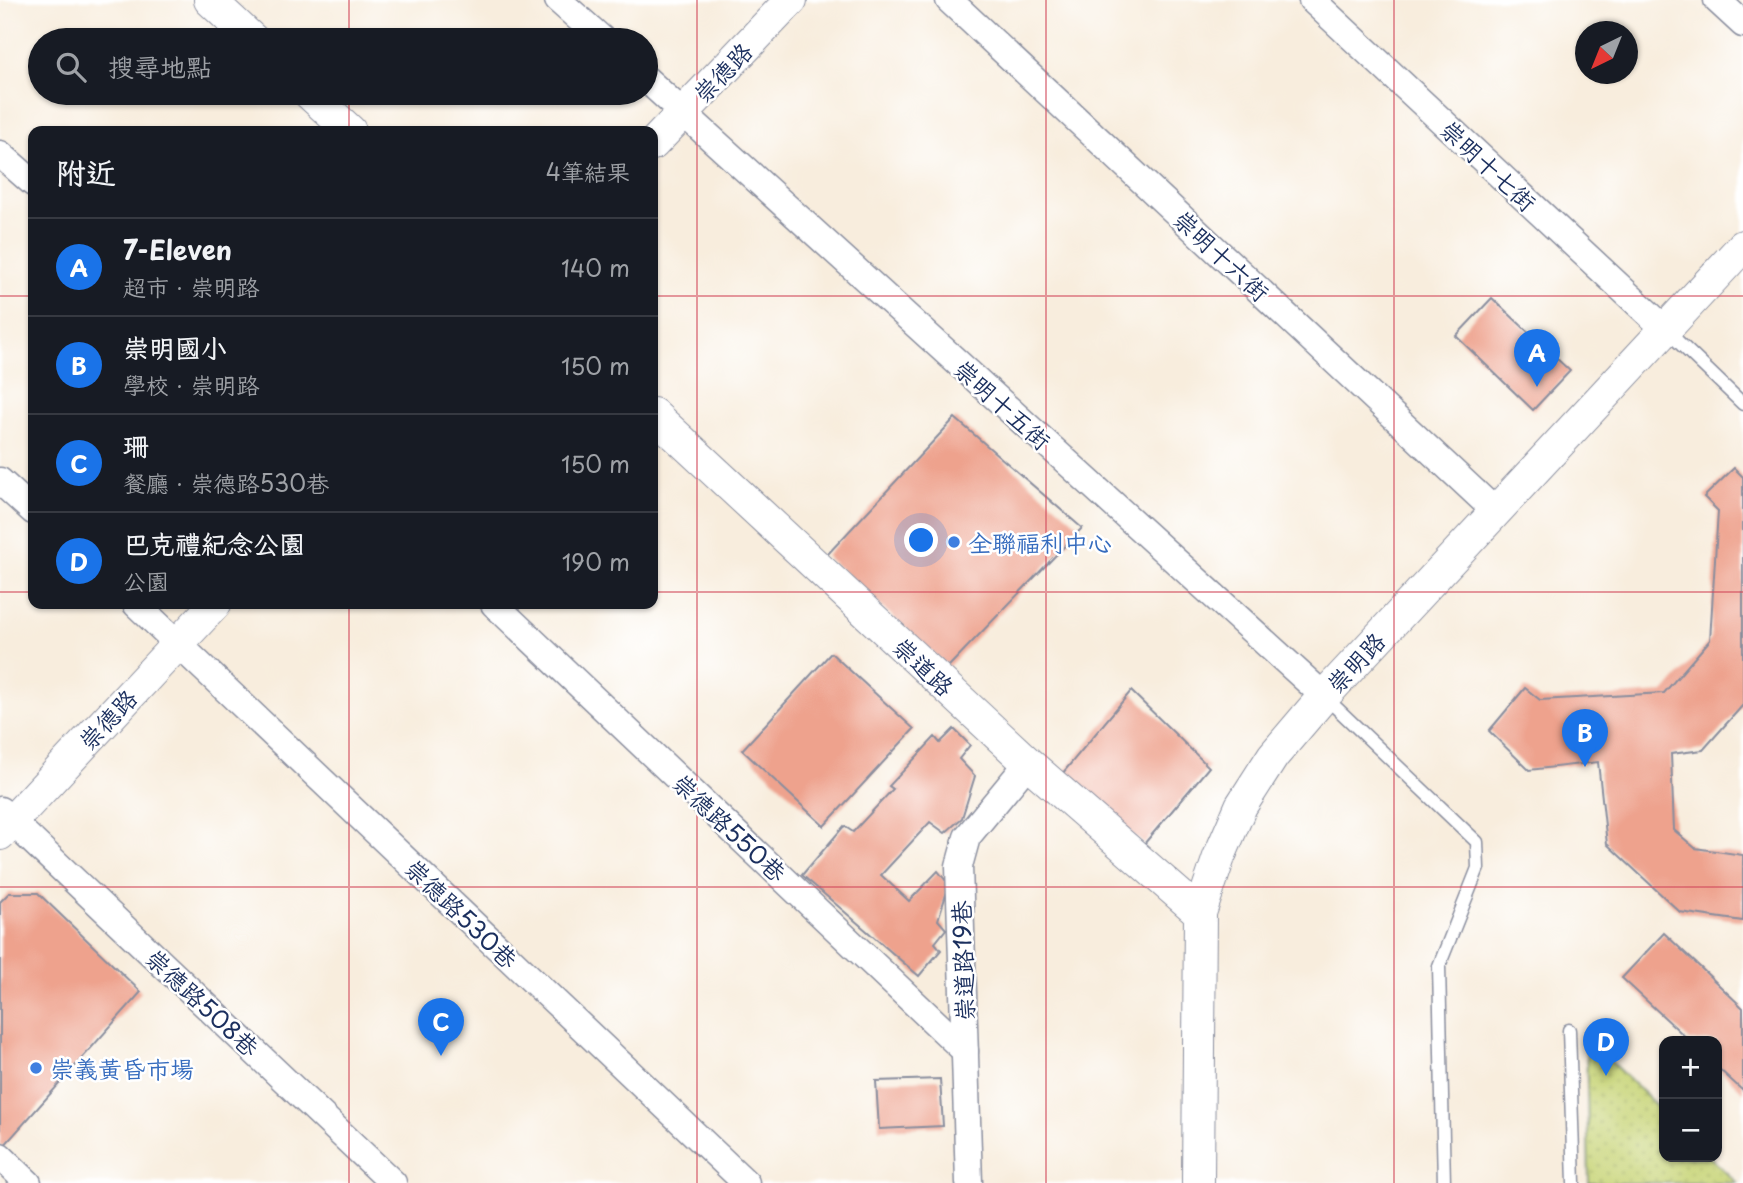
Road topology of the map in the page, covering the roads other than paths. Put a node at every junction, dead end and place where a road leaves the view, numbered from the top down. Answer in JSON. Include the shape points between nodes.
{"nodes":[{"id":1,"x":210,"y":0,"type":"edge"},
{"id":2,"x":558,"y":0,"type":"edge"},
{"id":3,"x":791,"y":0,"type":"edge"},
{"id":4,"x":949,"y":0,"type":"edge"},
{"id":5,"x":1312,"y":0,"type":"edge"},
{"id":6,"x":1717,"y":0,"type":"edge"},
{"id":7,"x":1743,"y":24,"type":"edge"},
{"id":8,"x":240,"y":28,"type":"edge"},
{"id":9,"x":590,"y":28,"type":"edge"},
{"id":10,"x":658,"y":90,"type":"edge"},
{"id":11,"x":322,"y":105,"type":"edge"},
{"id":12,"x":683,"y":113,"type":"junction"},
{"id":13,"x":345,"y":126,"type":"edge"},
{"id":14,"x":658,"y":139,"type":"edge"},
{"id":15,"x":0,"y":154,"type":"edge"},
{"id":16,"x":28,"y":179,"type":"edge"},
{"id":17,"x":1743,"y":246,"type":"edge"},
{"id":18,"x":1666,"y":330,"type":"junction"},
{"id":19,"x":1743,"y":404,"type":"edge"},
{"id":20,"x":658,"y":419,"type":"edge"},
{"id":21,"x":0,"y":481,"type":"edge"},
{"id":22,"x":28,"y":506,"type":"edge"},
{"id":23,"x":1495,"y":511,"type":"junction"},
{"id":24,"x":142,"y":609,"type":"edge"},
{"id":25,"x":210,"y":609,"type":"edge"},
{"id":26,"x":499,"y":609,"type":"edge"},
{"id":27,"x":179,"y":642,"type":"junction"},
{"id":28,"x":1324,"y":696,"type":"junction"},
{"id":29,"x":1028,"y":763,"type":"junction"},
{"id":30,"x":4,"y":822,"type":"edge"},
{"id":31,"x":1200,"y":913,"type":"junction"},
{"id":32,"x":1569,"y":1031,"type":"dead end"},
{"id":33,"x":965,"y":1051,"type":"junction"},
{"id":34,"x":0,"y":1156,"type":"edge"},
{"id":35,"x":28,"y":1183,"type":"edge"},
{"id":36,"x":393,"y":1183,"type":"edge"},
{"id":37,"x":746,"y":1183,"type":"edge"},
{"id":38,"x":970,"y":1183,"type":"edge"},
{"id":39,"x":1198,"y":1183,"type":"edge"},
{"id":40,"x":1444,"y":1183,"type":"edge"},
{"id":41,"x":1574,"y":1183,"type":"edge"}],
"edges":[{"from":1,"to":8,"type":"street"},
{"from":2,"to":9,"type":"street"},
{"from":3,"to":12,"type":"street","name":"崇德路"},
{"from":4,"to":23,"type":"street","name":"崇明十六街"},
{"from":5,"to":18,"type":"street","name":"崇明十七街"},
{"from":6,"to":7,"type":"street"},
{"from":10,"to":12,"type":"street","name":"崇明十五街"},
{"from":11,"to":13,"type":"street"},
{"from":12,"to":14,"type":"street","name":"崇德路"},
{"from":12,"to":28,"type":"street","name":"崇明十五街"},
{"from":15,"to":16,"type":"street"},
{"from":17,"to":18,"type":"street","name":"崇明路"},
{"from":18,"to":19,"type":"lane"},
{"from":18,"to":23,"type":"street","name":"崇明路"},
{"from":20,"to":29,"type":"street","name":"崇道路"},
{"from":21,"to":22,"type":"street"},
{"from":23,"to":28,"type":"street","name":"崇明路"},
{"from":24,"to":27,"type":"street","name":"崇德路530巷"},
{"from":25,"to":27,"type":"street","name":"崇德路"},
{"from":26,"to":33,"type":"street","name":"崇德路550巷"},
{"from":27,"to":30,"type":"street","name":"崇德路"},
{"from":27,"to":37,"type":"street","name":"崇德路530巷"},
{"from":28,"to":31,"type":"street","name":"崇明路","via":[[1273,756],[1241,806]]},
{"from":28,"to":40,"type":"lane","via":[[1477,842],[1478,868],[1439,966]]},
{"from":29,"to":31,"type":"street","name":"崇道路"},
{"from":29,"to":33,"type":"street","name":"崇道路19巷","via":[[967,837],[961,851]]},
{"from":30,"to":36,"type":"street","name":"崇德路508巷"},
{"from":31,"to":39,"type":"street","name":"崇明路"},
{"from":32,"to":41,"type":"lane"},
{"from":33,"to":38,"type":"street","name":"崇道路19巷"},
{"from":34,"to":35,"type":"street"}]}
